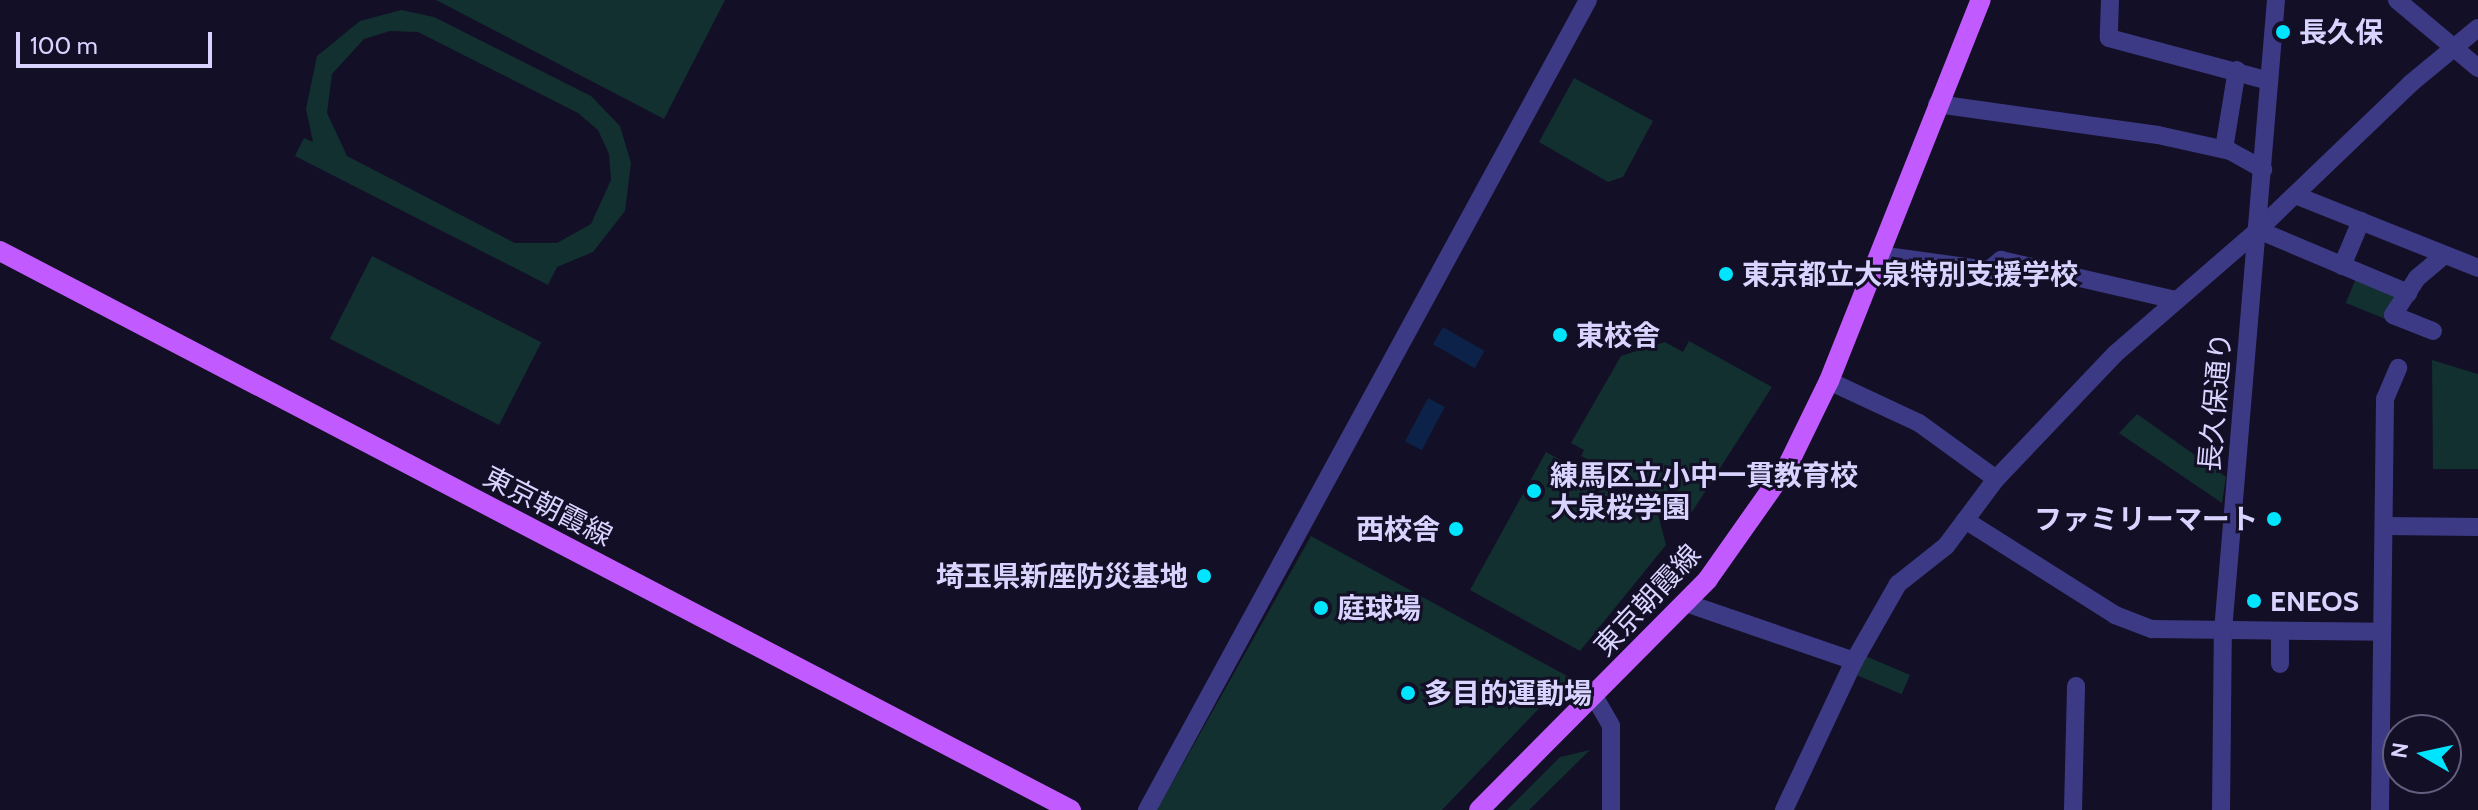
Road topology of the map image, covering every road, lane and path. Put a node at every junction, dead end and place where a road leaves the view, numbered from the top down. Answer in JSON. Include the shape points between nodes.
{"nodes":[{"id":1,"x":1588,"y":0,"type":"edge"},
{"id":2,"x":1981,"y":0,"type":"edge"},
{"id":3,"x":2110,"y":0,"type":"edge"},
{"id":4,"x":2276,"y":0,"type":"edge"},
{"id":5,"x":2397,"y":0,"type":"edge"},
{"id":6,"x":2478,"y":28,"type":"edge"},
{"id":7,"x":2455,"y":48,"type":"junction"},
{"id":8,"x":2478,"y":68,"type":"edge"},
{"id":9,"x":2237,"y":70,"type":"junction"},
{"id":10,"x":2269,"y":81,"type":"junction"},
{"id":11,"x":1937,"y":104,"type":"junction"},
{"id":12,"x":2224,"y":149,"type":"junction"},
{"id":13,"x":2263,"y":169,"type":"junction"},
{"id":14,"x":2295,"y":195,"type":"junction"},
{"id":15,"x":2361,"y":221,"type":"junction"},
{"id":16,"x":2258,"y":230,"type":"junction"},
{"id":17,"x":0,"y":251,"type":"edge"},
{"id":18,"x":1879,"y":255,"type":"junction"},
{"id":19,"x":2443,"y":256,"type":"junction"},
{"id":20,"x":2477,"y":265,"type":"edge"},
{"id":21,"x":2342,"y":266,"type":"junction"},
{"id":22,"x":2408,"y":293,"type":"junction"},
{"id":23,"x":2175,"y":300,"type":"junction"},
{"id":24,"x":2433,"y":331,"type":"dead end"},
{"id":25,"x":2398,"y":368,"type":"dead end"},
{"id":26,"x":1829,"y":381,"type":"junction"},
{"id":27,"x":1996,"y":479,"type":"junction"},
{"id":28,"x":1965,"y":520,"type":"junction"},
{"id":29,"x":2384,"y":526,"type":"junction"},
{"id":30,"x":2478,"y":527,"type":"edge"},
{"id":31,"x":1686,"y":603,"type":"junction"},
{"id":32,"x":2223,"y":631,"type":"junction"},
{"id":33,"x":2280,"y":631,"type":"junction"},
{"id":34,"x":2382,"y":632,"type":"junction"},
{"id":35,"x":1854,"y":661,"type":"junction"},
{"id":36,"x":2280,"y":664,"type":"dead end"},
{"id":37,"x":2076,"y":686,"type":"dead end"},
{"id":38,"x":1594,"y":696,"type":"junction"},
{"id":39,"x":1071,"y":810,"type":"edge"},
{"id":40,"x":1147,"y":810,"type":"edge"},
{"id":41,"x":1479,"y":810,"type":"edge"},
{"id":42,"x":1611,"y":810,"type":"edge"},
{"id":43,"x":1784,"y":810,"type":"edge"},
{"id":44,"x":2073,"y":810,"type":"edge"},
{"id":45,"x":2221,"y":810,"type":"edge"},
{"id":46,"x":2380,"y":810,"type":"edge"}],
"edges":[{"from":1,"to":40,"type":"street"},
{"from":2,"to":11,"type":"main road","name":"東京朝霞線"},
{"from":3,"to":9,"type":"street","via":[[2109,38]]},
{"from":4,"to":10,"type":"street","name":"長久保通り"},
{"from":5,"to":7,"type":"street"},
{"from":6,"to":7,"type":"street"},
{"from":7,"to":8,"type":"street"},
{"from":7,"to":14,"type":"street","via":[[2356,133]]},
{"from":9,"to":10,"type":"street"},
{"from":9,"to":12,"type":"street"},
{"from":10,"to":13,"type":"street","name":"長久保通り"},
{"from":11,"to":12,"type":"street","via":[[2062,119]]},
{"from":11,"to":18,"type":"main road","name":"東京朝霞線"},
{"from":12,"to":13,"type":"street"},
{"from":13,"to":16,"type":"street","name":"長久保通り"},
{"from":14,"to":15,"type":"street"},
{"from":14,"to":16,"type":"street"},
{"from":15,"to":19,"type":"street"},
{"from":15,"to":21,"type":"street"},
{"from":16,"to":21,"type":"street"},
{"from":16,"to":23,"type":"street"},
{"from":16,"to":32,"type":"street","name":"長久保通り"},
{"from":17,"to":39,"type":"main road","name":"東京朝霞線"},
{"from":18,"to":23,"type":"street","via":[[1989,270],[2001,260]]},
{"from":18,"to":26,"type":"main road","name":"東京朝霞線"},
{"from":19,"to":20,"type":"street"},
{"from":19,"to":22,"type":"street"},
{"from":21,"to":22,"type":"street"},
{"from":22,"to":24,"type":"street","via":[[2394,316]]},
{"from":23,"to":27,"type":"street","via":[[2083,386]]},
{"from":25,"to":29,"type":"street","via":[[2385,399]]},
{"from":26,"to":27,"type":"street","via":[[1919,423]]},
{"from":26,"to":31,"type":"main road","name":"東京朝霞線","via":[[1787,467],[1733,548]]},
{"from":27,"to":28,"type":"street"},
{"from":28,"to":32,"type":"street","via":[[2115,615],[2152,629]]},
{"from":28,"to":35,"type":"street","via":[[1946,546],[1898,584]]},
{"from":29,"to":30,"type":"street"},
{"from":29,"to":34,"type":"street"},
{"from":31,"to":35,"type":"street"},
{"from":31,"to":38,"type":"main road","name":"東京朝霞線"},
{"from":32,"to":33,"type":"street"},
{"from":32,"to":45,"type":"street","name":"長久保通り"},
{"from":33,"to":34,"type":"street"},
{"from":33,"to":36,"type":"street"},
{"from":34,"to":46,"type":"street"},
{"from":35,"to":43,"type":"street"},
{"from":37,"to":44,"type":"street"},
{"from":38,"to":41,"type":"main road","name":"東京朝霞線"},
{"from":38,"to":42,"type":"street","via":[[1611,726]]}]}
